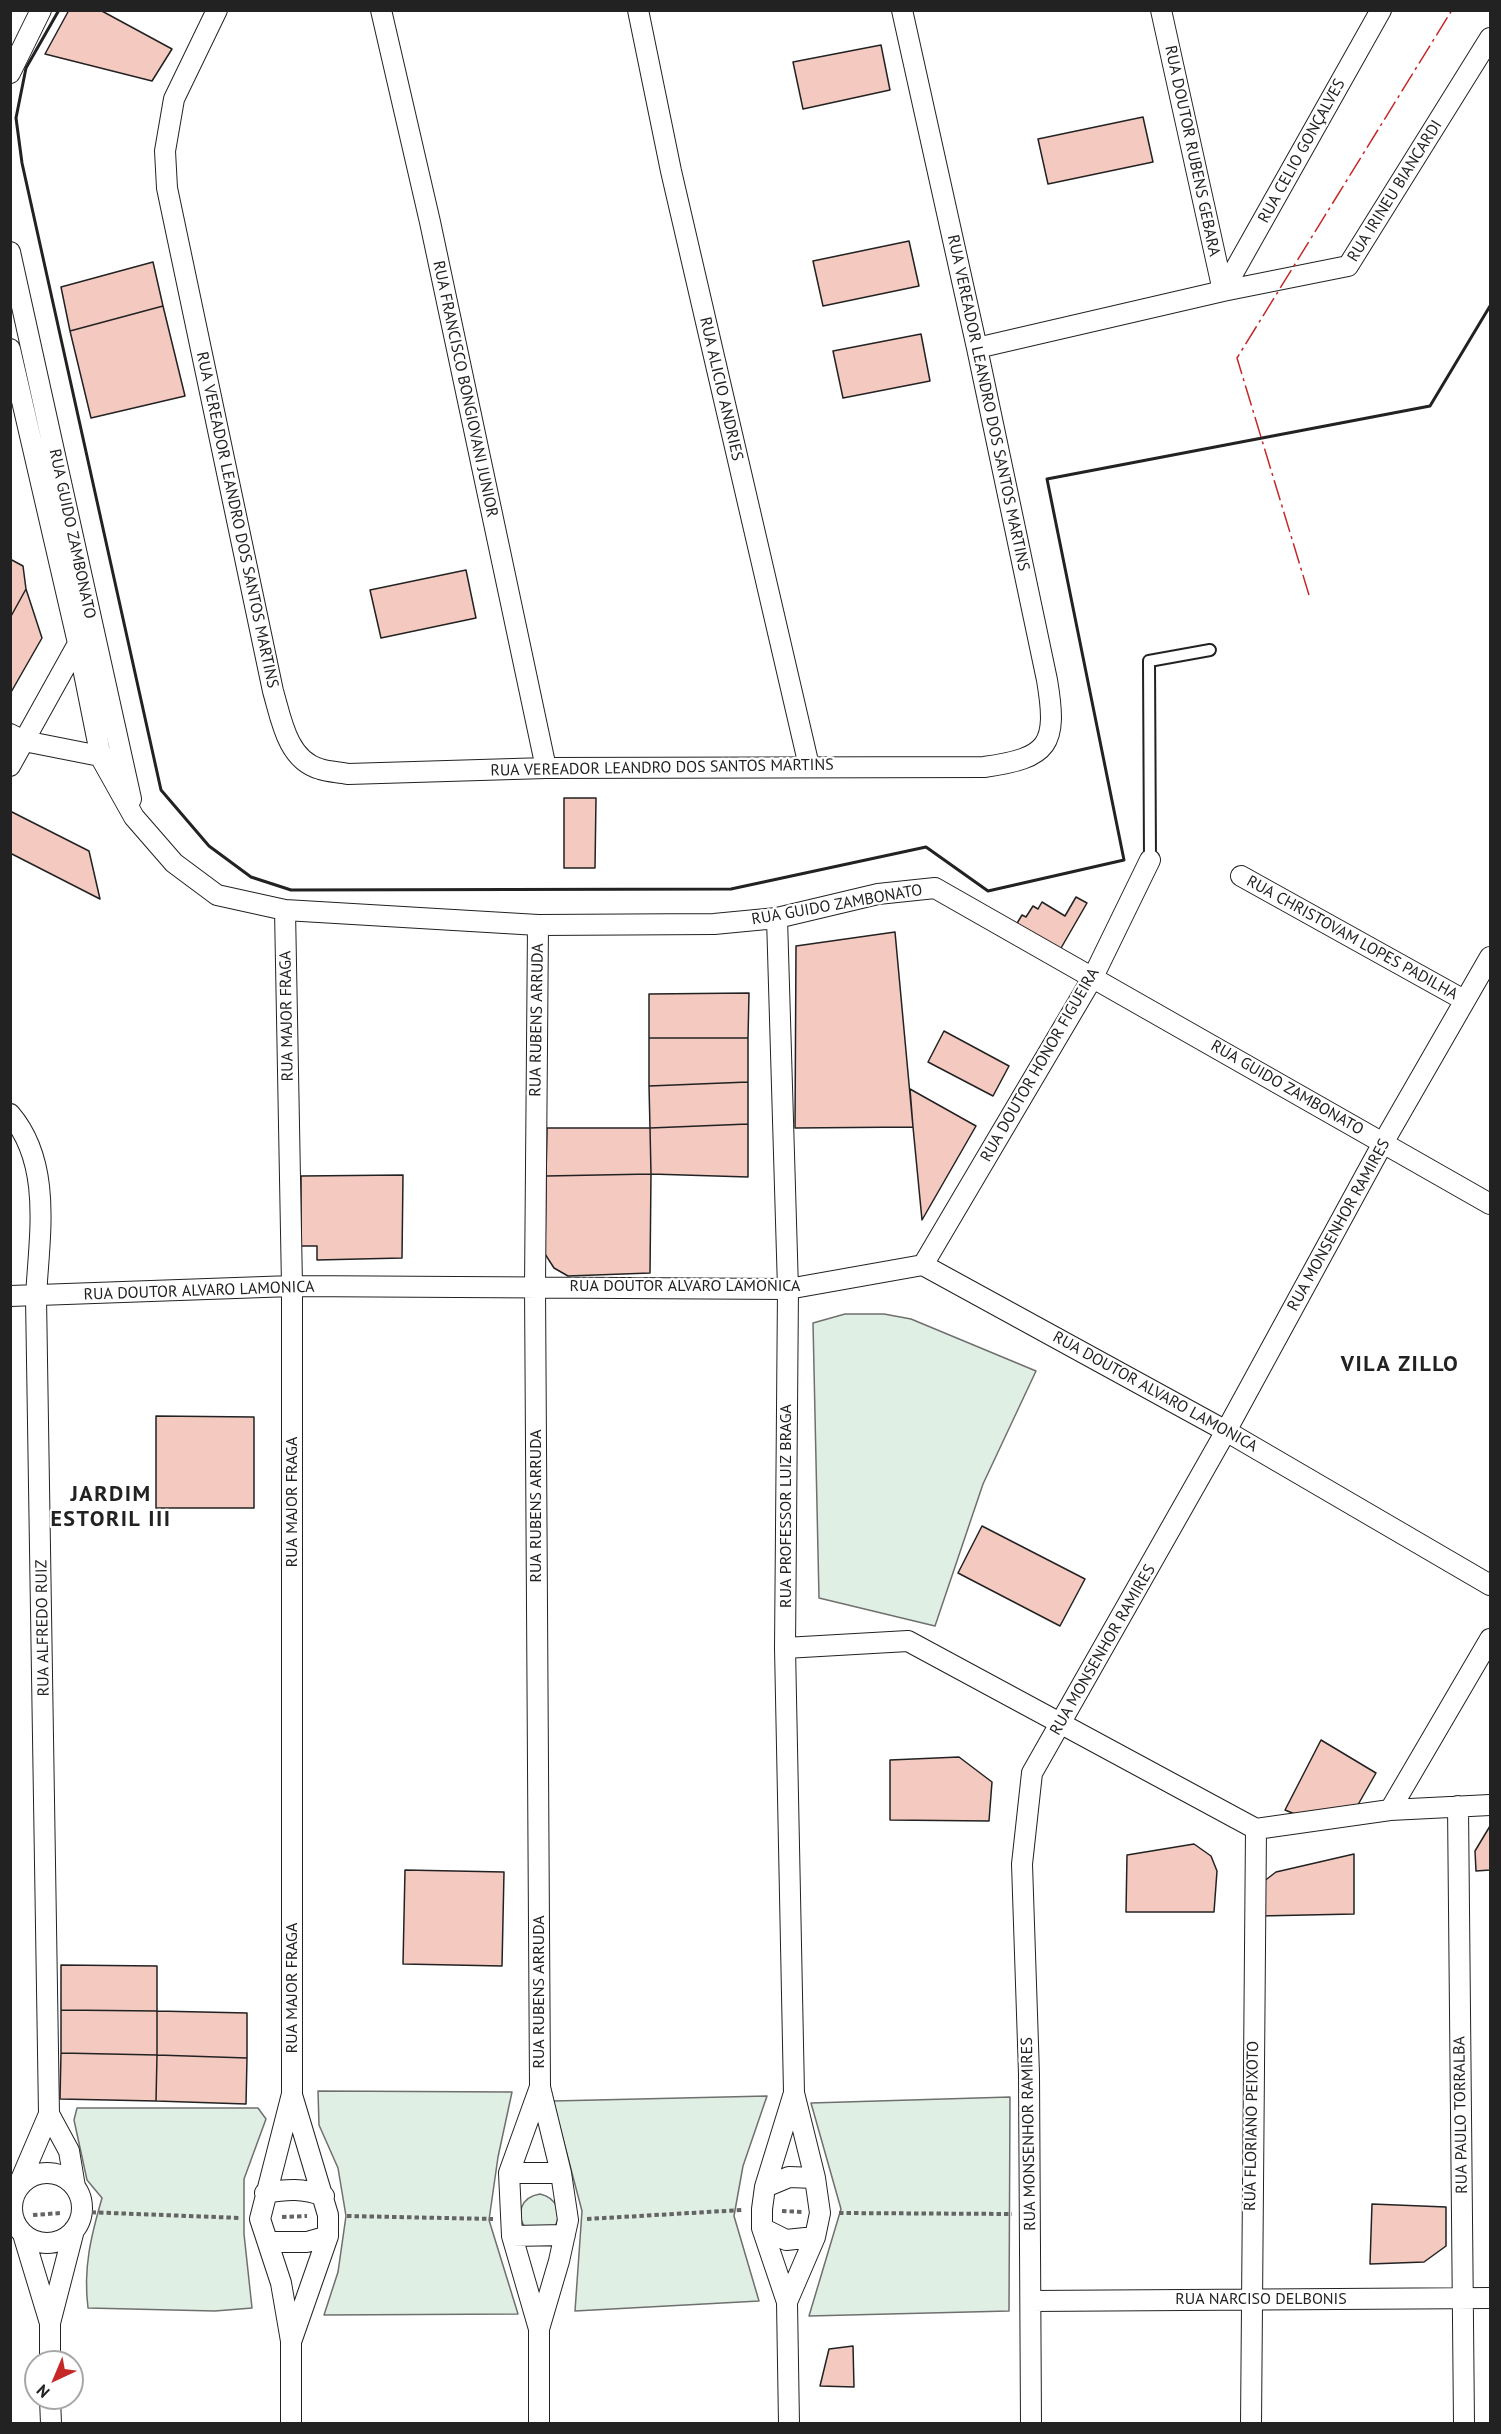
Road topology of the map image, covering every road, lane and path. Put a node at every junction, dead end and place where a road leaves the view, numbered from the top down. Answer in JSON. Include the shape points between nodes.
{"nodes":[{"id":1,"x":41,"y":10,"type":"edge"},
{"id":2,"x":217,"y":10,"type":"edge"},
{"id":3,"x":381,"y":10,"type":"edge"},
{"id":4,"x":638,"y":10,"type":"edge"},
{"id":5,"x":902,"y":10,"type":"edge"},
{"id":6,"x":1161,"y":10,"type":"edge"},
{"id":7,"x":1381,"y":10,"type":"edge"},
{"id":8,"x":1491,"y":38,"type":"edge"},
{"id":9,"x":10,"y":73,"type":"edge"},
{"id":10,"x":10,"y":252,"type":"edge"},
{"id":11,"x":13,"y":276,"type":"edge"},
{"id":12,"x":1223,"y":291,"type":"junction"},
{"id":13,"x":977,"y":348,"type":"junction"},
{"id":14,"x":11,"y":350,"type":"edge"},
{"id":15,"x":37,"y":364,"type":"junction"},
{"id":16,"x":62,"y":538,"type":"junction"},
{"id":17,"x":92,"y":625,"type":"junction"},
{"id":18,"x":78,"y":643,"type":"junction"},
{"id":19,"x":1210,"y":650,"type":"dead end"},
{"id":20,"x":17,"y":738,"type":"edge"},
{"id":21,"x":101,"y":758,"type":"junction"},
{"id":22,"x":122,"y":758,"type":"junction"},
{"id":23,"x":10,"y":766,"type":"edge"},
{"id":24,"x":809,"y":766,"type":"junction"},
{"id":25,"x":546,"y":768,"type":"junction"},
{"id":26,"x":135,"y":817,"type":"junction"},
{"id":27,"x":1150,"y":860,"type":"joint"},
{"id":28,"x":1241,"y":876,"type":"dead end"},
{"id":29,"x":285,"y":910,"type":"junction"},
{"id":30,"x":777,"y":918,"type":"junction"},
{"id":31,"x":538,"y":925,"type":"junction"},
{"id":32,"x":1491,"y":957,"type":"edge"},
{"id":33,"x":1093,"y":977,"type":"junction"},
{"id":34,"x":1464,"y":1000,"type":"junction"},
{"id":35,"x":10,"y":1114,"type":"edge"},
{"id":36,"x":1383,"y":1143,"type":"junction"},
{"id":37,"x":1491,"y":1204,"type":"edge"},
{"id":38,"x":923,"y":1265,"type":"junction"},
{"id":39,"x":292,"y":1286,"type":"junction"},
{"id":40,"x":535,"y":1286,"type":"junction"},
{"id":41,"x":788,"y":1289,"type":"junction"},
{"id":42,"x":10,"y":1296,"type":"edge"},
{"id":43,"x":36,"y":1297,"type":"junction"},
{"id":44,"x":1226,"y":1431,"type":"junction"},
{"id":45,"x":1491,"y":1585,"type":"edge"},
{"id":46,"x":1491,"y":1639,"type":"edge"},
{"id":47,"x":785,"y":1648,"type":"junction"},
{"id":48,"x":1062,"y":1722,"type":"junction"},
{"id":49,"x":1491,"y":1805,"type":"edge"},
{"id":50,"x":1458,"y":1806,"type":"junction"},
{"id":51,"x":1390,"y":1810,"type":"junction"},
{"id":52,"x":1256,"y":1829,"type":"junction"},
{"id":53,"x":540,"y":2087,"type":"junction"},
{"id":54,"x":794,"y":2093,"type":"junction"},
{"id":55,"x":292,"y":2094,"type":"junction"},
{"id":56,"x":50,"y":2114,"type":"junction"},
{"id":57,"x":509,"y":2173,"type":"junction"},
{"id":58,"x":561,"y":2173,"type":"junction"},
{"id":59,"x":815,"y":2178,"type":"junction"},
{"id":60,"x":75,"y":2187,"type":"junction"},
{"id":61,"x":765,"y":2187,"type":"junction"},
{"id":62,"x":16,"y":2191,"type":"junction"},
{"id":63,"x":265,"y":2193,"type":"junction"},
{"id":64,"x":324,"y":2196,"type":"junction"},
{"id":65,"x":762,"y":2228,"type":"junction"},
{"id":66,"x":74,"y":2229,"type":"junction"},
{"id":67,"x":23,"y":2234,"type":"junction"},
{"id":68,"x":565,"y":2235,"type":"junction"},
{"id":69,"x":328,"y":2236,"type":"junction"},
{"id":70,"x":512,"y":2236,"type":"junction"},
{"id":71,"x":815,"y":2237,"type":"junction"},
{"id":72,"x":268,"y":2242,"type":"junction"},
{"id":73,"x":1491,"y":2298,"type":"edge"},
{"id":74,"x":1250,"y":2299,"type":"junction"},
{"id":75,"x":1463,"y":2299,"type":"junction"},
{"id":76,"x":1031,"y":2301,"type":"junction"},
{"id":77,"x":787,"y":2302,"type":"junction"},
{"id":78,"x":50,"y":2323,"type":"junction"},
{"id":79,"x":539,"y":2329,"type":"junction"},
{"id":80,"x":291,"y":2341,"type":"junction"},
{"id":81,"x":50,"y":2350,"type":"edge"},
{"id":82,"x":291,"y":2424,"type":"edge"},
{"id":83,"x":539,"y":2424,"type":"edge"},
{"id":84,"x":789,"y":2424,"type":"edge"},
{"id":85,"x":1031,"y":2424,"type":"edge"},
{"id":86,"x":1251,"y":2424,"type":"edge"},
{"id":87,"x":1464,"y":2424,"type":"edge"}],
"edges":[{"from":1,"to":9,"type":"street"},
{"from":2,"to":25,"type":"street","name":"RUA VEREADOR LEANDRO DOS SANTOS MARTINS","via":[[174,99],[165,150],[167,188],[273,691],[287,738],[298,755],[317,769],[348,774]]},
{"from":3,"to":25,"type":"street","name":"RUA FRANCISCO BONGIOVANI JUNIOR"},
{"from":4,"to":24,"type":"street","name":"RUA ALICIO ANDRIES","via":[[671,171]]},
{"from":5,"to":13,"type":"street","name":"RUA VEREADOR LEANDRO DOS SANTOS MARTINS"},
{"from":6,"to":12,"type":"street","name":"RUA DOUTOR RUBENS GEBARA"},
{"from":7,"to":12,"type":"street","name":"RUA CELIO GONÇALVES"},
{"from":8,"to":12,"type":"street","name":"RUA IRINEU BIANCARDI","via":[[1348,267]]},
{"from":10,"to":11,"type":"street","name":"RUA GUIDO ZAMBONATO"},
{"from":11,"to":15,"type":"street","name":"RUA GUIDO ZAMBONATO"},
{"from":12,"to":13,"type":"street","name":"RUA IRINEU BIANCARDI"},
{"from":13,"to":24,"type":"street","name":"RUA VEREADOR LEANDRO DOS SANTOS MARTINS","via":[[1047,680],[1051,734],[1035,754],[1013,763],[984,767]]},
{"from":14,"to":15,"type":"street"},
{"from":14,"to":16,"type":"street","name":"RUA GUIDO ZAMBONATO"},
{"from":15,"to":16,"type":"street","name":"RUA GUIDO ZAMBONATO"},
{"from":16,"to":17,"type":"street","name":"RUA GUIDO ZAMBONATO"},
{"from":16,"to":18,"type":"street","name":"RUA GUIDO ZAMBONATO"},
{"from":17,"to":18,"type":"street"},
{"from":17,"to":22,"type":"street","name":"RUA GUIDO ZAMBONATO"},
{"from":18,"to":20,"type":"street"},
{"from":18,"to":21,"type":"street","name":"RUA GUIDO ZAMBONATO"},
{"from":19,"to":27,"type":"lane","via":[[1149,661]]},
{"from":20,"to":21,"type":"street"},
{"from":20,"to":23,"type":"street"},
{"from":21,"to":22,"type":"street"},
{"from":21,"to":26,"type":"street","name":"RUA GUIDO ZAMBONATO"},
{"from":22,"to":26,"type":"street","name":"RUA GUIDO ZAMBONATO"},
{"from":24,"to":25,"type":"street","name":"RUA VEREADOR LEANDRO DOS SANTOS MARTINS"},
{"from":26,"to":29,"type":"street","name":"RUA GUIDO ZAMBONATO","via":[[174,863],[217,895]]},
{"from":27,"to":33,"type":"street","name":"RUA DOUTOR HONOR FIGUEIRA"},
{"from":28,"to":34,"type":"street","name":"RUA CHRISTOVAM LOPES PADILHA"},
{"from":29,"to":31,"type":"street","name":"RUA GUIDO ZAMBONATO"},
{"from":29,"to":39,"type":"street","name":"RUA MAJOR FRAGA"},
{"from":30,"to":31,"type":"street","name":"RUA GUIDO ZAMBONATO","via":[[714,924]]},
{"from":30,"to":33,"type":"street","name":"RUA GUIDO ZAMBONATO","via":[[878,894],[935,888]]},
{"from":30,"to":41,"type":"street","name":"RUA PROFESSOR LUIZ BRAGA"},
{"from":31,"to":40,"type":"street","name":"RUA RUBENS ARRUDA"},
{"from":32,"to":34,"type":"street","name":"RUA MONSENHOR RAMIRES"},
{"from":33,"to":36,"type":"street","name":"RUA GUIDO ZAMBONATO"},
{"from":33,"to":38,"type":"street","name":"RUA DOUTOR HONOR FIGUEIRA"},
{"from":34,"to":36,"type":"street","name":"RUA MONSENHOR RAMIRES"},
{"from":35,"to":43,"type":"street","name":"RUA ALFREDO RUIZ","via":[[20,1125],[34,1156],[40,1199]]},
{"from":36,"to":37,"type":"street","name":"RUA GUIDO ZAMBONATO"},
{"from":36,"to":44,"type":"street","name":"RUA MONSENHOR RAMIRES"},
{"from":38,"to":41,"type":"street","name":"RUA DOUTOR ALVARO LAMONICA"},
{"from":38,"to":44,"type":"street","name":"RUA DOUTOR ALVARO LAMONICA"},
{"from":39,"to":40,"type":"street","name":"RUA DOUTOR ALVARO LAMONICA"},
{"from":39,"to":43,"type":"street","name":"RUA DOUTOR ALVARO LAMONICA"},
{"from":39,"to":55,"type":"street","name":"RUA MAJOR FRAGA"},
{"from":40,"to":41,"type":"street","name":"RUA DOUTOR ALVARO LAMONICA"},
{"from":40,"to":53,"type":"street","name":"RUA RUBENS ARRUDA"},
{"from":41,"to":47,"type":"street","name":"RUA PROFESSOR LUIZ BRAGA"},
{"from":42,"to":43,"type":"street","name":"RUA DOUTOR ALVARO LAMONICA"},
{"from":43,"to":56,"type":"street","name":"RUA ALFREDO RUIZ"},
{"from":44,"to":45,"type":"street","name":"RUA DOUTOR ALVARO LAMONICA"},
{"from":44,"to":48,"type":"street","name":"RUA MONSENHOR RAMIRES"},
{"from":46,"to":51,"type":"street"},
{"from":47,"to":48,"type":"street","via":[[908,1641]]},
{"from":47,"to":54,"type":"street","name":"RUA PROFESSOR LUIZ BRAGA"},
{"from":48,"to":52,"type":"street"},
{"from":48,"to":76,"type":"street","name":"RUA MONSENHOR RAMIRES","via":[[1032,1773],[1022,1864]]},
{"from":49,"to":50,"type":"street"},
{"from":50,"to":51,"type":"street"},
{"from":50,"to":75,"type":"street","name":"RUA PAULO TORRALBA"},
{"from":51,"to":52,"type":"street"},
{"from":52,"to":74,"type":"street","name":"RUA FLORIANO PEIXOTO"},
{"from":53,"to":57,"type":"street","name":"RUA RUBENS ARRUDA"},
{"from":53,"to":58,"type":"street","name":"RUA RUBENS ARRUDA"},
{"from":54,"to":59,"type":"street","name":"RUA PROFESSOR LUIZ BRAGA"},
{"from":54,"to":61,"type":"street","name":"RUA PROFESSOR LUIZ BRAGA"},
{"from":55,"to":63,"type":"street","name":"RUA MAJOR FRAGA"},
{"from":55,"to":64,"type":"street","name":"RUA MAJOR FRAGA"},
{"from":56,"to":60,"type":"street","name":"RUA ALFREDO RUIZ","via":[[69,2151]]},
{"from":56,"to":62,"type":"street","name":"RUA ALFREDO RUIZ"},
{"from":57,"to":58,"type":"street"},
{"from":57,"to":70,"type":"street","name":"RUA RUBENS ARRUDA"},
{"from":58,"to":68,"type":"street","name":"RUA RUBENS ARRUDA","via":[[567,2205]]},
{"from":59,"to":61,"type":"street","via":[[789,2177]]},
{"from":59,"to":71,"type":"street","name":"RUA PROFESSOR LUIZ BRAGA","via":[[820,2213]]},
{"from":60,"to":62,"type":"street","via":[[56,2174],[44,2172],[33,2175]]},
{"from":60,"to":66,"type":"street","name":"RUA ALFREDO RUIZ","via":[[82,2209]]},
{"from":61,"to":65,"type":"street","name":"RUA PROFESSOR LUIZ BRAGA"},
{"from":62,"to":67,"type":"street","name":"RUA ALFREDO RUIZ","via":[[12,2214]]},
{"from":63,"to":64,"type":"street","via":[[289,2189]]},
{"from":63,"to":72,"type":"street","name":"RUA MAJOR FRAGA","via":[[260,2218]]},
{"from":64,"to":69,"type":"street","name":"RUA MAJOR FRAGA"},
{"from":65,"to":71,"type":"street","via":[[786,2240]]},
{"from":65,"to":77,"type":"street","name":"RUA PROFESSOR LUIZ BRAGA"},
{"from":66,"to":67,"type":"street","via":[[66,2237],[44,2243]]},
{"from":66,"to":78,"type":"street","name":"RUA ALFREDO RUIZ"},
{"from":67,"to":78,"type":"street","name":"RUA ALFREDO RUIZ"},
{"from":68,"to":70,"type":"street"},
{"from":68,"to":79,"type":"street","name":"RUA RUBENS ARRUDA"},
{"from":69,"to":72,"type":"street","via":[[307,2242]]},
{"from":69,"to":80,"type":"street","name":"RUA MAJOR FRAGA"},
{"from":70,"to":79,"type":"street","name":"RUA RUBENS ARRUDA"},
{"from":71,"to":77,"type":"street","name":"RUA PROFESSOR LUIZ BRAGA"},
{"from":72,"to":80,"type":"street","name":"RUA MAJOR FRAGA","via":[[281,2283]]},
{"from":73,"to":75,"type":"street","name":"RUA NARCISO DELBONIS"},
{"from":74,"to":75,"type":"street","name":"RUA NARCISO DELBONIS"},
{"from":74,"to":76,"type":"street","name":"RUA NARCISO DELBONIS"},
{"from":74,"to":86,"type":"street","name":"RUA FLORIANO PEIXOTO"},
{"from":75,"to":87,"type":"street","name":"RUA PAULO TORRALBA"},
{"from":76,"to":85,"type":"street","name":"RUA MONSENHOR RAMIRES"},
{"from":77,"to":84,"type":"street","name":"RUA PROFESSOR LUIZ BRAGA"},
{"from":78,"to":81,"type":"street","name":"RUA ALFREDO RUIZ"},
{"from":79,"to":83,"type":"street","name":"RUA RUBENS ARRUDA"},
{"from":80,"to":82,"type":"street","name":"RUA MAJOR FRAGA"}]}
